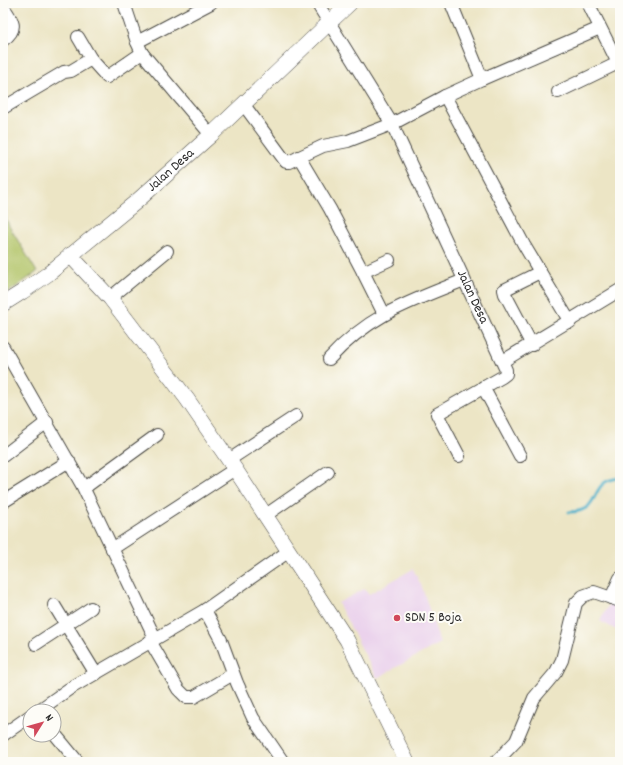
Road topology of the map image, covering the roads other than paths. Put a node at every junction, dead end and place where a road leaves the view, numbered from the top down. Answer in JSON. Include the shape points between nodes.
{"nodes":[{"id":1,"x":124,"y":3,"type":"edge"},
{"id":2,"x":211,"y":3,"type":"edge"},
{"id":3,"x":316,"y":3,"type":"edge"},
{"id":4,"x":350,"y":3,"type":"edge"},
{"id":5,"x":451,"y":3,"type":"edge"},
{"id":6,"x":588,"y":3,"type":"edge"},
{"id":7,"x":3,"y":7,"type":"edge"},
{"id":8,"x":329,"y":24,"type":"junction"},
{"id":9,"x":600,"y":28,"type":"junction"},
{"id":10,"x":78,"y":37,"type":"dead end"},
{"id":11,"x":3,"y":40,"type":"edge"},
{"id":12,"x":140,"y":48,"type":"junction"},
{"id":13,"x":91,"y":59,"type":"junction"},
{"id":14,"x":619,"y":65,"type":"edge"},
{"id":15,"x":482,"y":78,"type":"junction"},
{"id":16,"x":558,"y":92,"type":"dead end"},
{"id":17,"x":445,"y":96,"type":"junction"},
{"id":18,"x":244,"y":105,"type":"junction"},
{"id":19,"x":3,"y":108,"type":"edge"},
{"id":20,"x":392,"y":124,"type":"junction"},
{"id":21,"x":211,"y":135,"type":"junction"},
{"id":22,"x":299,"y":157,"type":"junction"},
{"id":23,"x":166,"y":251,"type":"dead end"},
{"id":24,"x":70,"y":255,"type":"junction"},
{"id":25,"x":389,"y":260,"type":"dead end"},
{"id":26,"x":363,"y":272,"type":"junction"},
{"id":27,"x":540,"y":272,"type":"junction"},
{"id":28,"x":464,"y":280,"type":"junction"},
{"id":29,"x":620,"y":290,"type":"edge"},
{"id":30,"x":110,"y":298,"type":"junction"},
{"id":31,"x":3,"y":304,"type":"edge"},
{"id":32,"x":384,"y":314,"type":"junction"},
{"id":33,"x":570,"y":322,"type":"junction"},
{"id":34,"x":532,"y":345,"type":"junction"},
{"id":35,"x":3,"y":347,"type":"edge"},
{"id":36,"x":330,"y":359,"type":"dead end"},
{"id":37,"x":503,"y":361,"type":"junction"},
{"id":38,"x":483,"y":387,"type":"junction"},
{"id":39,"x":296,"y":416,"type":"dead end"},
{"id":40,"x":47,"y":422,"type":"junction"},
{"id":41,"x":157,"y":435,"type":"dead end"},
{"id":42,"x":3,"y":456,"type":"edge"},
{"id":43,"x":459,"y":456,"type":"dead end"},
{"id":44,"x":520,"y":456,"type":"dead end"},
{"id":45,"x":69,"y":460,"type":"junction"},
{"id":46,"x":232,"y":464,"type":"junction"},
{"id":47,"x":328,"y":472,"type":"dead end"},
{"id":48,"x":84,"y":488,"type":"junction"},
{"id":49,"x":3,"y":502,"type":"edge"},
{"id":50,"x":266,"y":515,"type":"junction"},
{"id":51,"x":112,"y":549,"type":"junction"},
{"id":52,"x":289,"y":551,"type":"junction"},
{"id":53,"x":620,"y":578,"type":"edge"},
{"id":54,"x":615,"y":600,"type":"edge"},
{"id":55,"x":54,"y":605,"type":"dead end"},
{"id":56,"x":91,"y":608,"type":"dead end"},
{"id":57,"x":205,"y":610,"type":"junction"},
{"id":58,"x":66,"y":624,"type":"junction"},
{"id":59,"x":152,"y":640,"type":"junction"},
{"id":60,"x":36,"y":644,"type":"dead end"},
{"id":61,"x":96,"y":674,"type":"junction"},
{"id":62,"x":233,"y":674,"type":"junction"},
{"id":63,"x":51,"y":703,"type":"edge"},
{"id":64,"x":22,"y":722,"type":"edge"},
{"id":65,"x":3,"y":735,"type":"edge"},
{"id":66,"x":62,"y":743,"type":"edge"},
{"id":67,"x":78,"y":762,"type":"edge"},
{"id":68,"x":282,"y":762,"type":"edge"},
{"id":69,"x":407,"y":762,"type":"edge"},
{"id":70,"x":496,"y":762,"type":"edge"}],
"edges":[{"from":1,"to":12,"type":"street"},
{"from":2,"to":12,"type":"street"},
{"from":3,"to":8,"type":"street","name":"Jalan Desa"},
{"from":4,"to":8,"type":"street","name":"Jalan Desa"},
{"from":5,"to":15,"type":"street"},
{"from":6,"to":9,"type":"street"},
{"from":7,"to":11,"type":"street","via":[[13,25],[10,35]]},
{"from":8,"to":18,"type":"street","name":"Jalan Desa"},
{"from":8,"to":20,"type":"street","name":"Jalan Desa"},
{"from":9,"to":14,"type":"street"},
{"from":9,"to":15,"type":"street"},
{"from":10,"to":13,"type":"street"},
{"from":12,"to":13,"type":"street","via":[[107,77]]},
{"from":12,"to":21,"type":"street"},
{"from":13,"to":19,"type":"street"},
{"from":14,"to":16,"type":"street"},
{"from":15,"to":17,"type":"street"},
{"from":17,"to":20,"type":"street"},
{"from":17,"to":27,"type":"street"},
{"from":18,"to":21,"type":"street","name":"Jalan Desa"},
{"from":18,"to":22,"type":"street","via":[[286,162]]},
{"from":20,"to":22,"type":"street","via":[[348,141],[323,146]]},
{"from":20,"to":28,"type":"street","name":"Jalan Desa"},
{"from":21,"to":24,"type":"street","name":"Jalan Desa","via":[[136,202]]},
{"from":22,"to":26,"type":"street"},
{"from":23,"to":30,"type":"street"},
{"from":24,"to":30,"type":"street"},
{"from":24,"to":31,"type":"street","name":"Jalan Desa"},
{"from":25,"to":26,"type":"street"},
{"from":26,"to":32,"type":"street"},
{"from":27,"to":33,"type":"street"},
{"from":27,"to":34,"type":"street","via":[[504,290]]},
{"from":28,"to":32,"type":"street"},
{"from":28,"to":37,"type":"street","name":"Jalan Desa"},
{"from":29,"to":33,"type":"street"},
{"from":30,"to":46,"type":"street"},
{"from":32,"to":36,"type":"street","via":[[355,333]]},
{"from":33,"to":34,"type":"street"},
{"from":34,"to":37,"type":"street"},
{"from":35,"to":40,"type":"street"},
{"from":37,"to":38,"type":"street","via":[[506,374]]},
{"from":38,"to":43,"type":"street","via":[[437,414]]},
{"from":38,"to":44,"type":"street"},
{"from":39,"to":46,"type":"street"},
{"from":40,"to":42,"type":"street"},
{"from":40,"to":45,"type":"street"},
{"from":41,"to":48,"type":"street"},
{"from":45,"to":48,"type":"street"},
{"from":45,"to":49,"type":"street"},
{"from":46,"to":50,"type":"street"},
{"from":46,"to":51,"type":"street"},
{"from":47,"to":50,"type":"street"},
{"from":48,"to":51,"type":"street"},
{"from":50,"to":52,"type":"street"},
{"from":51,"to":59,"type":"street"},
{"from":52,"to":57,"type":"street"},
{"from":52,"to":69,"type":"street","via":[[347,640]]},
{"from":53,"to":54,"type":"street"},
{"from":54,"to":70,"type":"street","via":[[594,592],[583,596],[576,603],[562,660],[556,672],[534,698],[516,741]]},
{"from":55,"to":58,"type":"street"},
{"from":56,"to":58,"type":"street"},
{"from":57,"to":59,"type":"street"},
{"from":57,"to":62,"type":"street","via":[[221,640]]},
{"from":58,"to":60,"type":"street"},
{"from":58,"to":61,"type":"street"},
{"from":59,"to":61,"type":"street"},
{"from":59,"to":62,"type":"street","via":[[178,689],[186,697],[194,697]]},
{"from":61,"to":63,"type":"street"},
{"from":62,"to":68,"type":"street","via":[[253,718]]},
{"from":64,"to":65,"type":"street"},
{"from":66,"to":67,"type":"street"}]}
